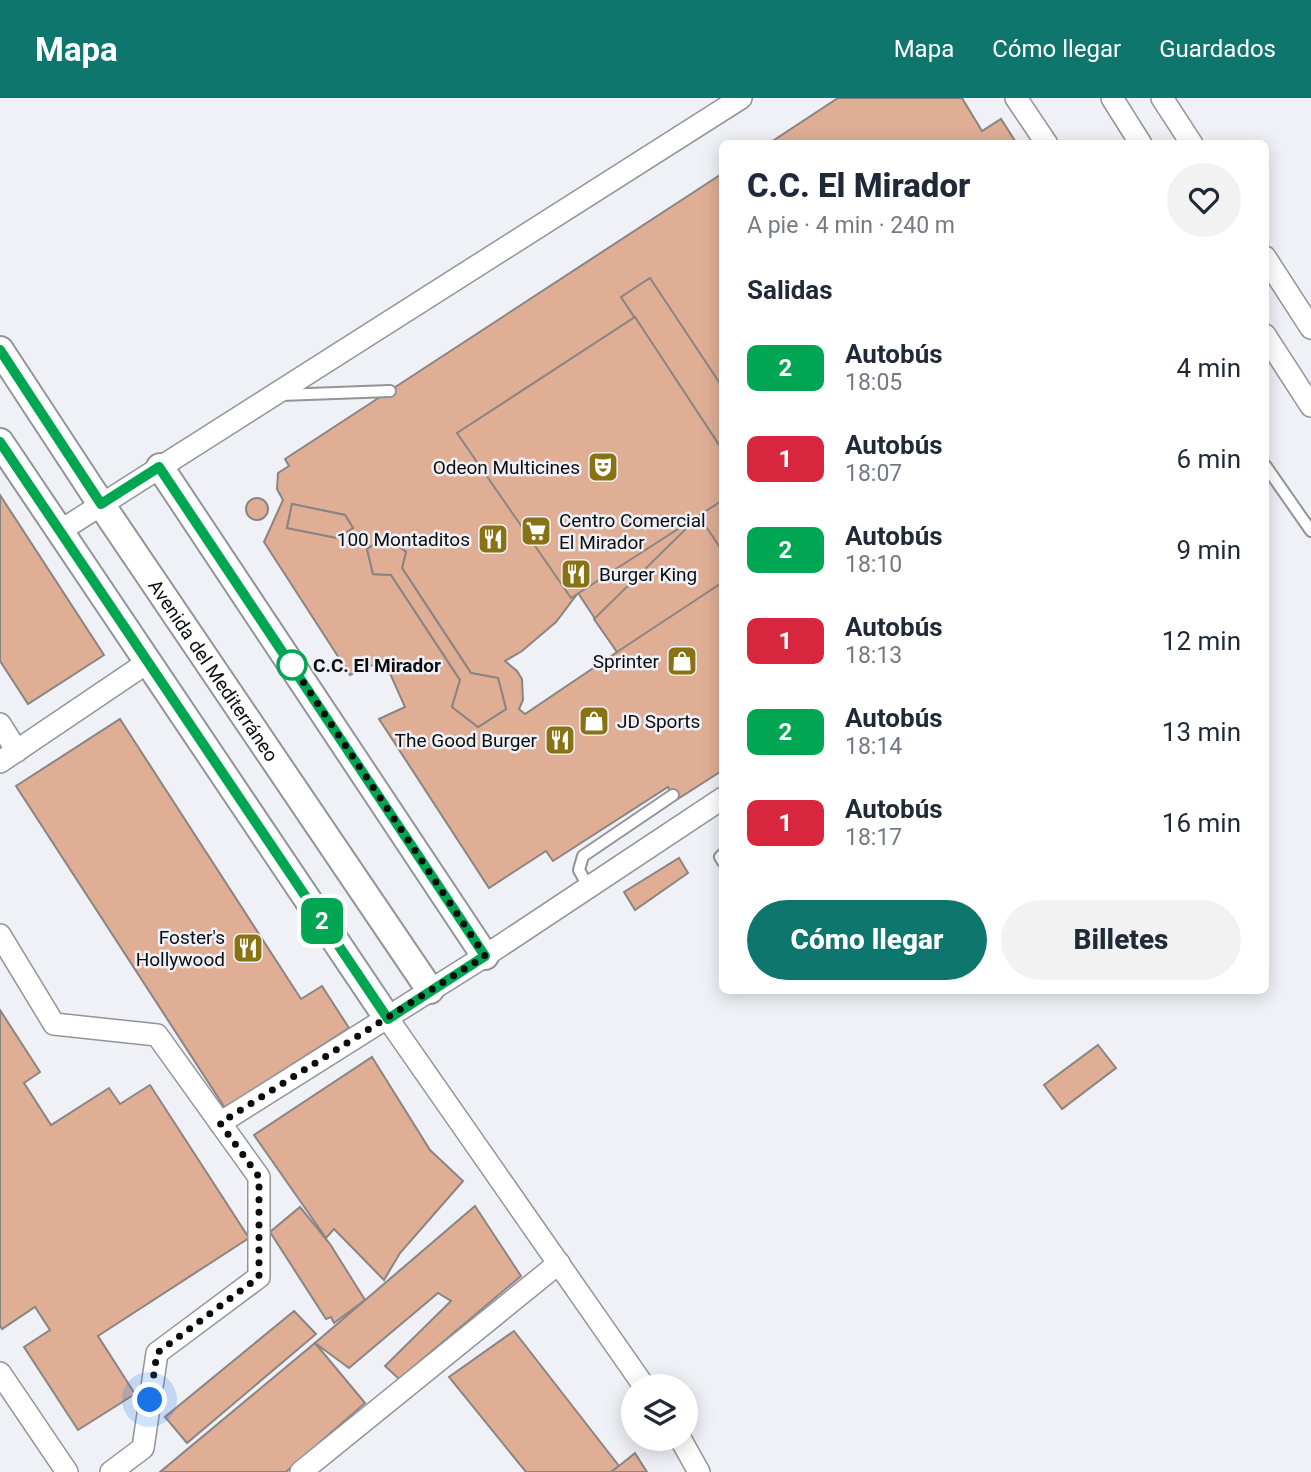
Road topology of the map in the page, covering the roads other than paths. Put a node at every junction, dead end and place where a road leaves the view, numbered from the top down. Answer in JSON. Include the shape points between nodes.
{"nodes":[{"id":1,"x":741,"y":98,"type":"edge"},
{"id":2,"x":1016,"y":98,"type":"edge"},
{"id":3,"x":1112,"y":98,"type":"edge"},
{"id":4,"x":1162,"y":98,"type":"edge"},
{"id":5,"x":1044,"y":140,"type":"edge"},
{"id":6,"x":1139,"y":140,"type":"edge"},
{"id":7,"x":1189,"y":140,"type":"edge"},
{"id":8,"x":1269,"y":263,"type":"edge"},
{"id":9,"x":1311,"y":328,"type":"edge"},
{"id":10,"x":1269,"y":341,"type":"edge"},
{"id":11,"x":0,"y":350,"type":"edge"},
{"id":12,"x":390,"y":391,"type":"dead end"},
{"id":13,"x":272,"y":396,"type":"junction"},
{"id":14,"x":1311,"y":406,"type":"edge"},
{"id":15,"x":0,"y":442,"type":"edge"},
{"id":16,"x":159,"y":467,"type":"junction"},
{"id":17,"x":1269,"y":471,"type":"edge"},
{"id":18,"x":101,"y":504,"type":"junction"},
{"id":19,"x":60,"y":531,"type":"junction"},
{"id":20,"x":1311,"y":531,"type":"edge"},
{"id":21,"x":148,"y":662,"type":"junction"},
{"id":22,"x":0,"y":724,"type":"edge"},
{"id":23,"x":8,"y":757,"type":"edge"},
{"id":24,"x":673,"y":795,"type":"dead end"},
{"id":25,"x":719,"y":801,"type":"edge"},
{"id":26,"x":589,"y":888,"type":"junction"},
{"id":27,"x":0,"y":935,"type":"edge"},
{"id":28,"x":485,"y":956,"type":"junction"},
{"id":29,"x":430,"y":990,"type":"junction"},
{"id":30,"x":388,"y":1019,"type":"junction"},
{"id":31,"x":220,"y":1123,"type":"junction"},
{"id":32,"x":559,"y":1263,"type":"junction"},
{"id":33,"x":0,"y":1373,"type":"edge"},
{"id":34,"x":636,"y":1374,"type":"edge"},
{"id":35,"x":687,"y":1451,"type":"edge"},
{"id":36,"x":67,"y":1472,"type":"edge"},
{"id":37,"x":111,"y":1472,"type":"edge"},
{"id":38,"x":301,"y":1472,"type":"edge"},
{"id":39,"x":699,"y":1472,"type":"edge"}],
"edges":[{"from":1,"to":13,"type":"street"},
{"from":2,"to":5,"type":"street"},
{"from":3,"to":6,"type":"street"},
{"from":4,"to":7,"type":"street"},
{"from":8,"to":9,"type":"street"},
{"from":10,"to":14,"type":"street"},
{"from":11,"to":18,"type":"street","name":"Avenida del Mediterráneo"},
{"from":12,"to":13,"type":"lane"},
{"from":13,"to":16,"type":"street"},
{"from":15,"to":19,"type":"street"},
{"from":16,"to":18,"type":"street"},
{"from":16,"to":28,"type":"street"},
{"from":17,"to":20,"type":"lane"},
{"from":18,"to":19,"type":"street"},
{"from":18,"to":29,"type":"street","name":"Avenida del Mediterráneo"},
{"from":19,"to":21,"type":"street"},
{"from":21,"to":23,"type":"street"},
{"from":21,"to":30,"type":"street"},
{"from":22,"to":23,"type":"street"},
{"from":24,"to":26,"type":"lane","via":[[583,856],[579,870]]},
{"from":25,"to":26,"type":"street"},
{"from":26,"to":28,"type":"street"},
{"from":27,"to":31,"type":"street","via":[[54,1024],[157,1035]]},
{"from":28,"to":29,"type":"street"},
{"from":29,"to":30,"type":"street"},
{"from":30,"to":31,"type":"street"},
{"from":30,"to":32,"type":"street"},
{"from":31,"to":37,"type":"street","via":[[259,1177],[259,1277],[157,1353],[143,1448]]},
{"from":32,"to":34,"type":"street"},
{"from":32,"to":38,"type":"street"},
{"from":33,"to":36,"type":"street"},
{"from":35,"to":39,"type":"street"}]}
